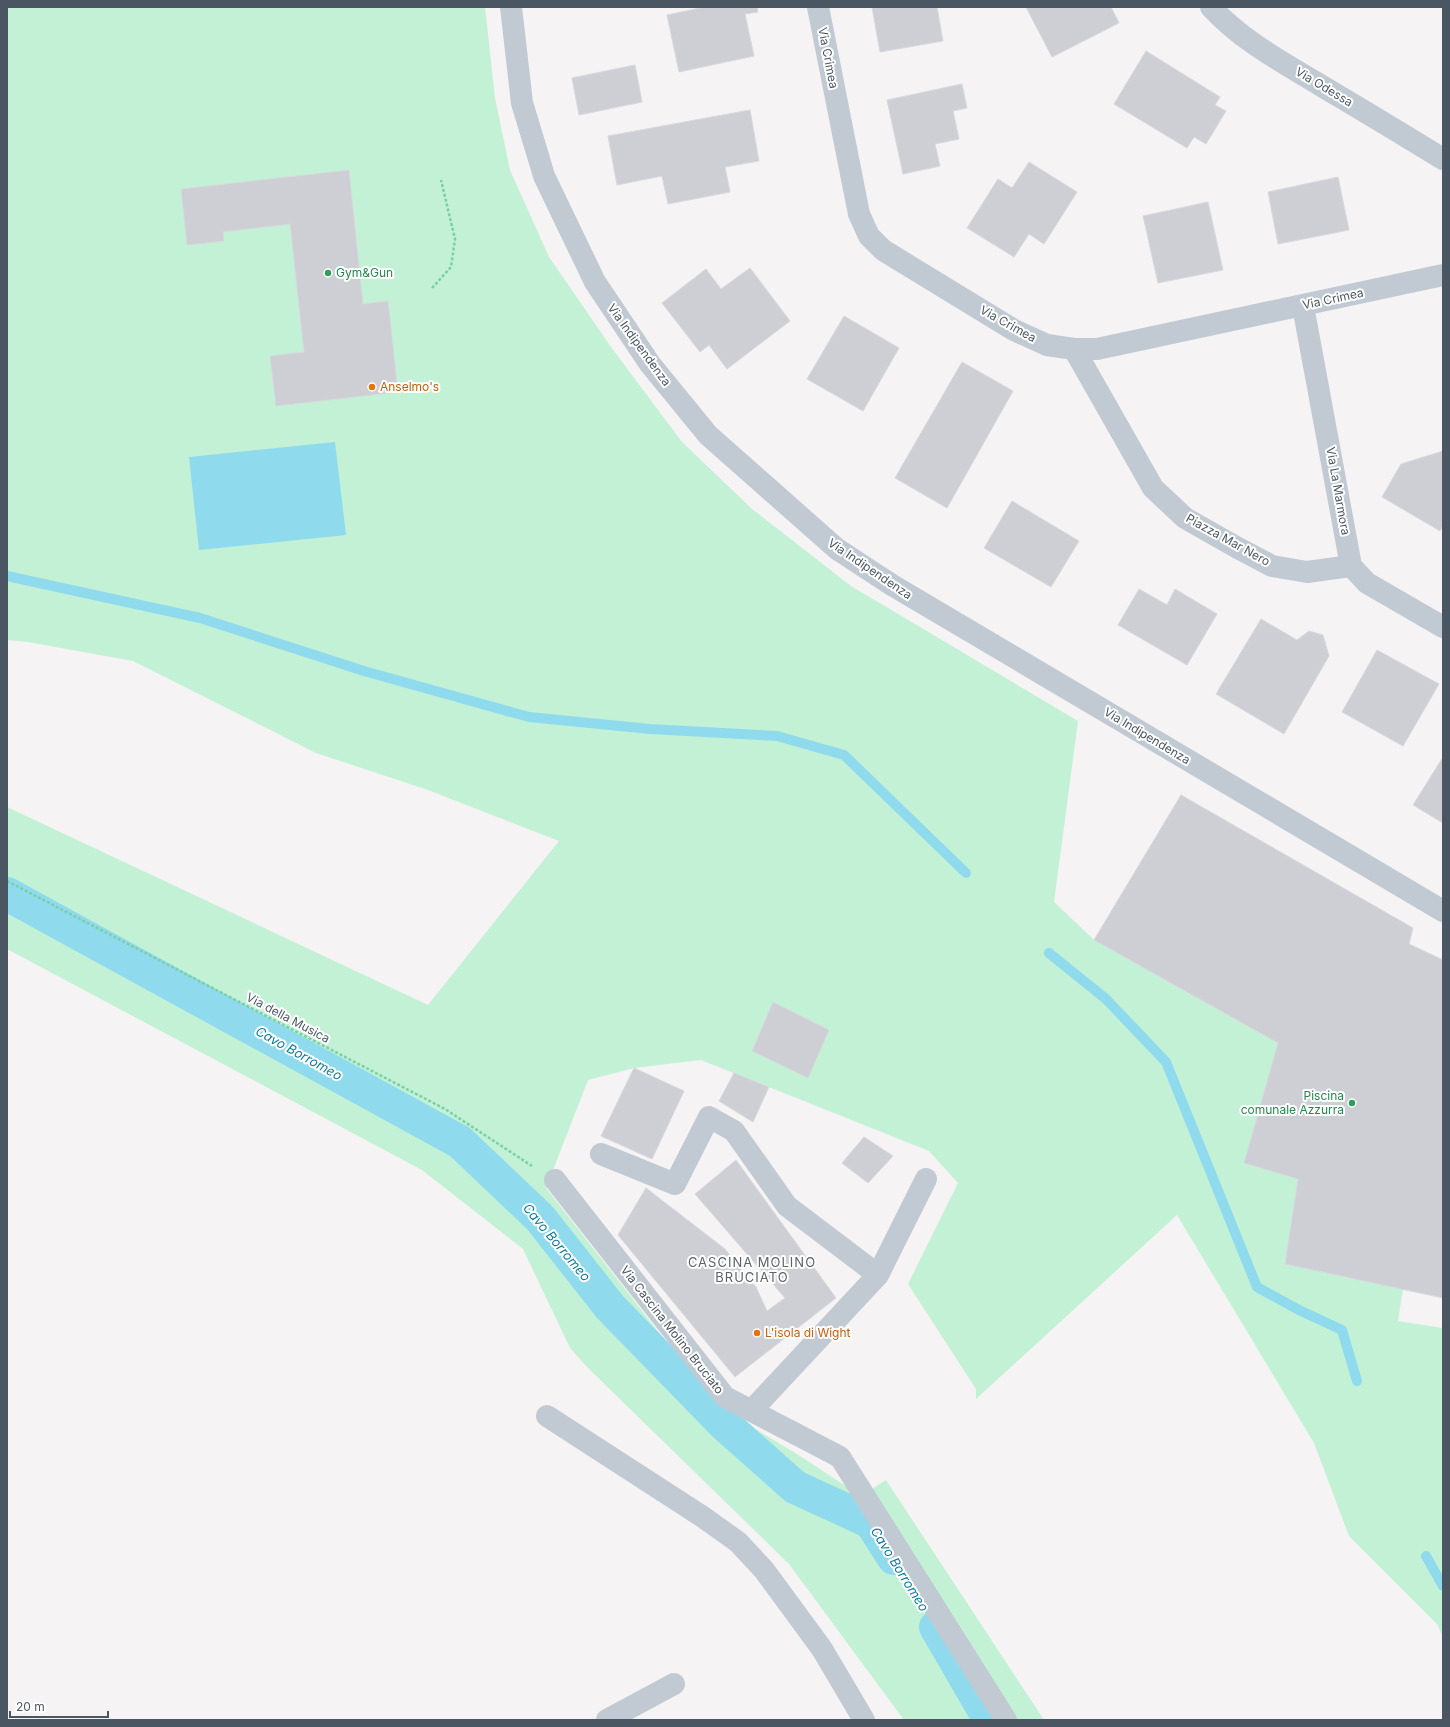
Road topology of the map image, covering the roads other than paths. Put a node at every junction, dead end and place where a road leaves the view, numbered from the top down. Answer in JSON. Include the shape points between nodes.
{"nodes":[{"id":1,"x":512,"y":7,"type":"edge"},
{"id":2,"x":818,"y":7,"type":"edge"},
{"id":3,"x":1212,"y":7,"type":"edge"},
{"id":4,"x":1443,"y":159,"type":"edge"},
{"id":5,"x":1443,"y":275,"type":"edge"},
{"id":6,"x":1303,"y":306,"type":"junction"},
{"id":7,"x":1074,"y":349,"type":"junction"},
{"id":8,"x":1352,"y":566,"type":"junction"},
{"id":9,"x":1443,"y":628,"type":"edge"},
{"id":10,"x":1443,"y":911,"type":"edge"},
{"id":11,"x":601,"y":1154,"type":"dead end"},
{"id":12,"x":926,"y":1179,"type":"dead end"},
{"id":13,"x":555,"y":1180,"type":"road end"},
{"id":14,"x":878,"y":1275,"type":"junction"},
{"id":15,"x":752,"y":1410,"type":"junction"},
{"id":16,"x":547,"y":1416,"type":"dead end"},
{"id":17,"x":674,"y":1684,"type":"dead end"},
{"id":18,"x":607,"y":1720,"type":"edge"},
{"id":19,"x":864,"y":1720,"type":"edge"},
{"id":20,"x":1006,"y":1720,"type":"edge"}],
"edges":[{"from":1,"to":10,"type":"street","name":"Via Indipendenza","via":[[522,103],[544,176],[595,282],[650,364],[708,435],[837,549],[892,585]]},
{"from":2,"to":7,"type":"street","name":"Via Crimea","via":[[859,214],[869,236],[884,250],[1014,330],[1047,345]]},
{"from":3,"to":4,"type":"street","name":"Via Odessa","via":[[1221,18],[1248,40]]},
{"from":5,"to":6,"type":"street","name":"Via Crimea"},
{"from":6,"to":7,"type":"street","name":"Via Crimea","via":[[1097,349]]},
{"from":6,"to":8,"type":"street","name":"Via La Marmora"},
{"from":7,"to":8,"type":"street","name":"Piazza Mar Nero","via":[[1153,488],[1185,518],[1272,566],[1307,572]]},
{"from":8,"to":9,"type":"street","name":"Via La Marmora","via":[[1366,583]]},
{"from":11,"to":14,"type":"street","via":[[675,1184],[709,1117],[734,1131],[787,1206]]},
{"from":12,"to":14,"type":"street"},
{"from":13,"to":15,"type":"street","name":"Via Cascina Molino Bruciato","via":[[725,1397]]},
{"from":14,"to":15,"type":"street"},
{"from":15,"to":20,"type":"street","name":"Via Cascina Molino Bruciato","via":[[840,1457]]},
{"from":16,"to":19,"type":"street","via":[[738,1542],[764,1570],[822,1649]]},
{"from":17,"to":18,"type":"street"}]}
